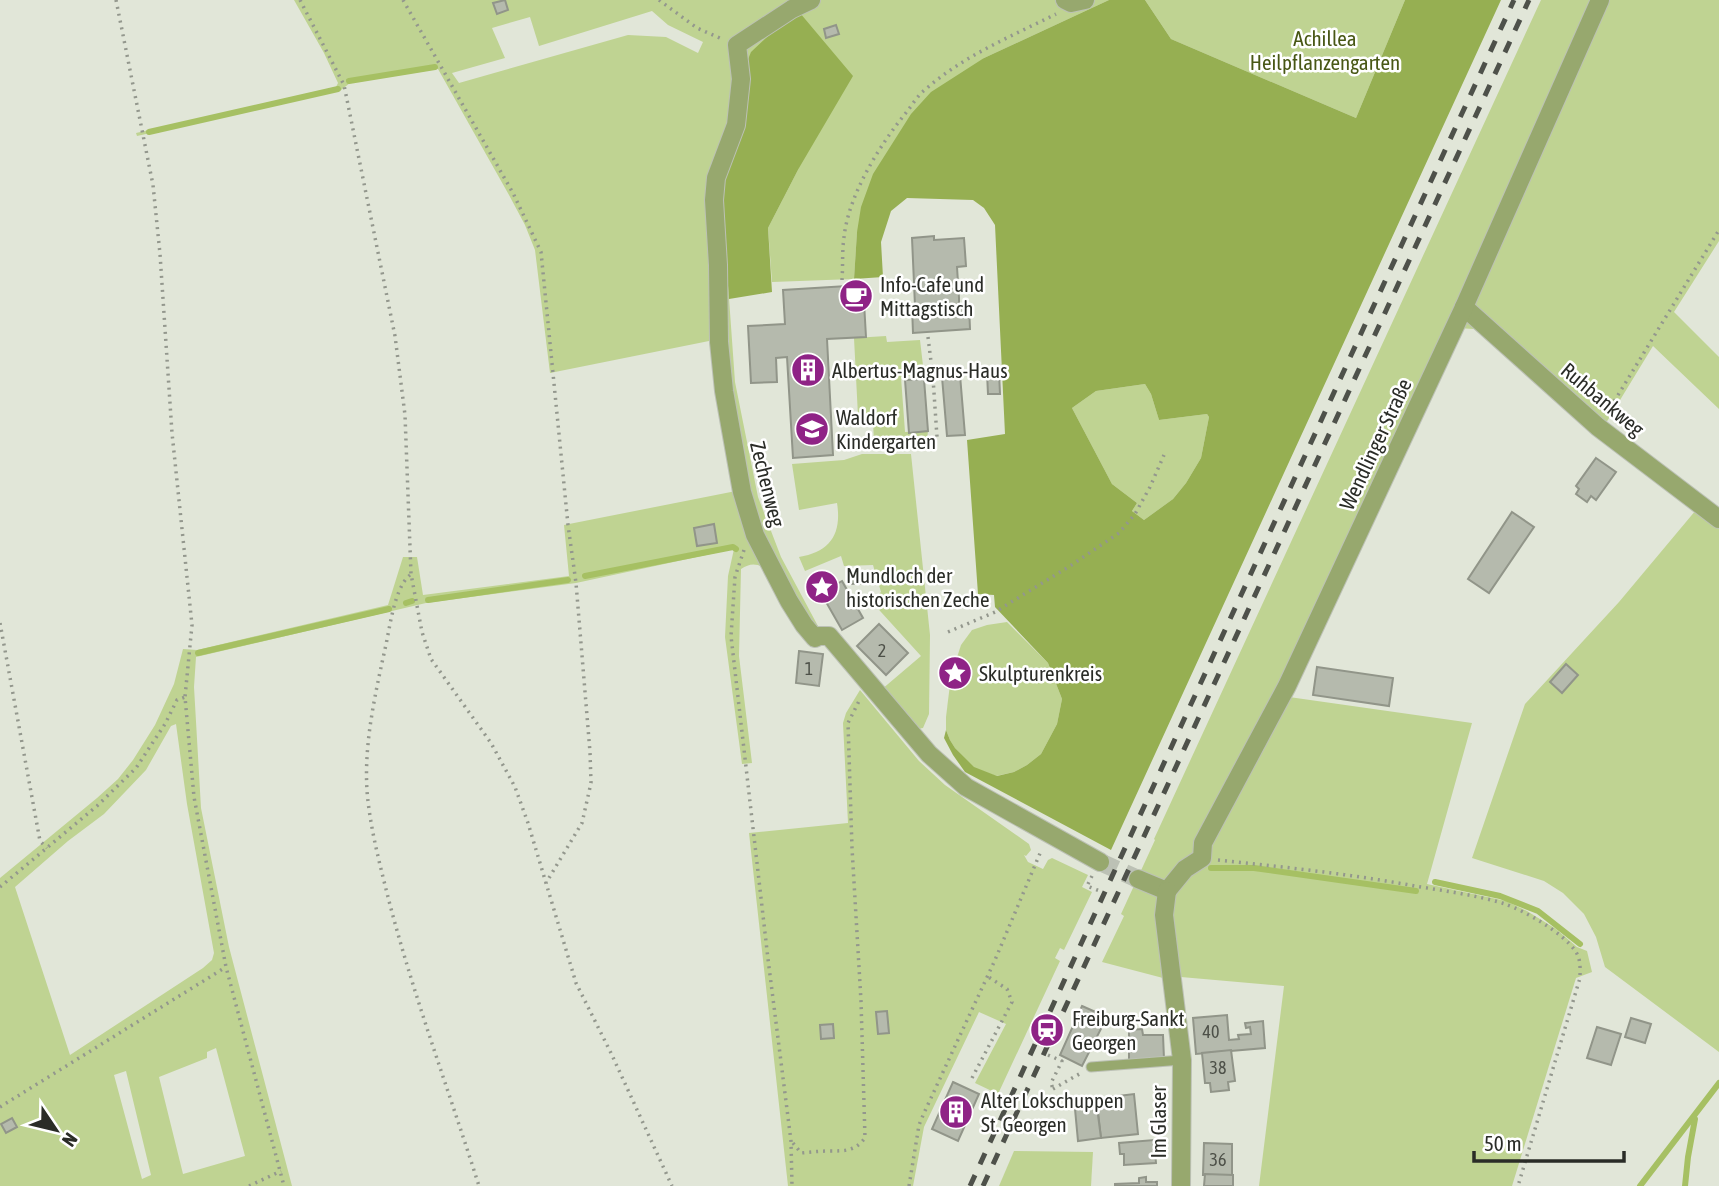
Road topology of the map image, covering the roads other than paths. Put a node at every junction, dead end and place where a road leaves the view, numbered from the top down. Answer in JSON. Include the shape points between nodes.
{"nodes":[{"id":1,"x":811,"y":0,"type":"edge"},
{"id":2,"x":1600,"y":0,"type":"edge"},
{"id":3,"x":1464,"y":307,"type":"junction"},
{"id":4,"x":1719,"y":519,"type":"edge"},
{"id":5,"x":1100,"y":862,"type":"tunnel mouth"},
{"id":6,"x":1138,"y":879,"type":"tunnel mouth"},
{"id":7,"x":1167,"y":891,"type":"junction"},
{"id":8,"x":1182,"y":1060,"type":"junction"},
{"id":9,"x":1091,"y":1067,"type":"road end"},
{"id":10,"x":1181,"y":1186,"type":"edge"}],
"edges":[{"from":1,"to":5,"type":"street","name":"Zechenweg","via":[[737,45],[741,79],[736,125],[716,178],[724,391],[742,492],[755,535],[804,625],[815,638],[829,636],[929,754],[966,787]]},
{"from":2,"to":3,"type":"street","name":"Wendlinger Straße"},
{"from":3,"to":4,"type":"street","name":"Ruhbankweg","via":[[1598,428]]},
{"from":3,"to":7,"type":"street","name":"Wendlinger Straße","via":[[1287,687],[1203,843],[1202,858],[1185,869]]},
{"from":6,"to":7,"type":"street"},
{"from":7,"to":8,"type":"street","name":"Im Glaser","via":[[1164,915]]},
{"from":8,"to":9,"type":"lane"},
{"from":8,"to":10,"type":"street","name":"Im Glaser"}]}
